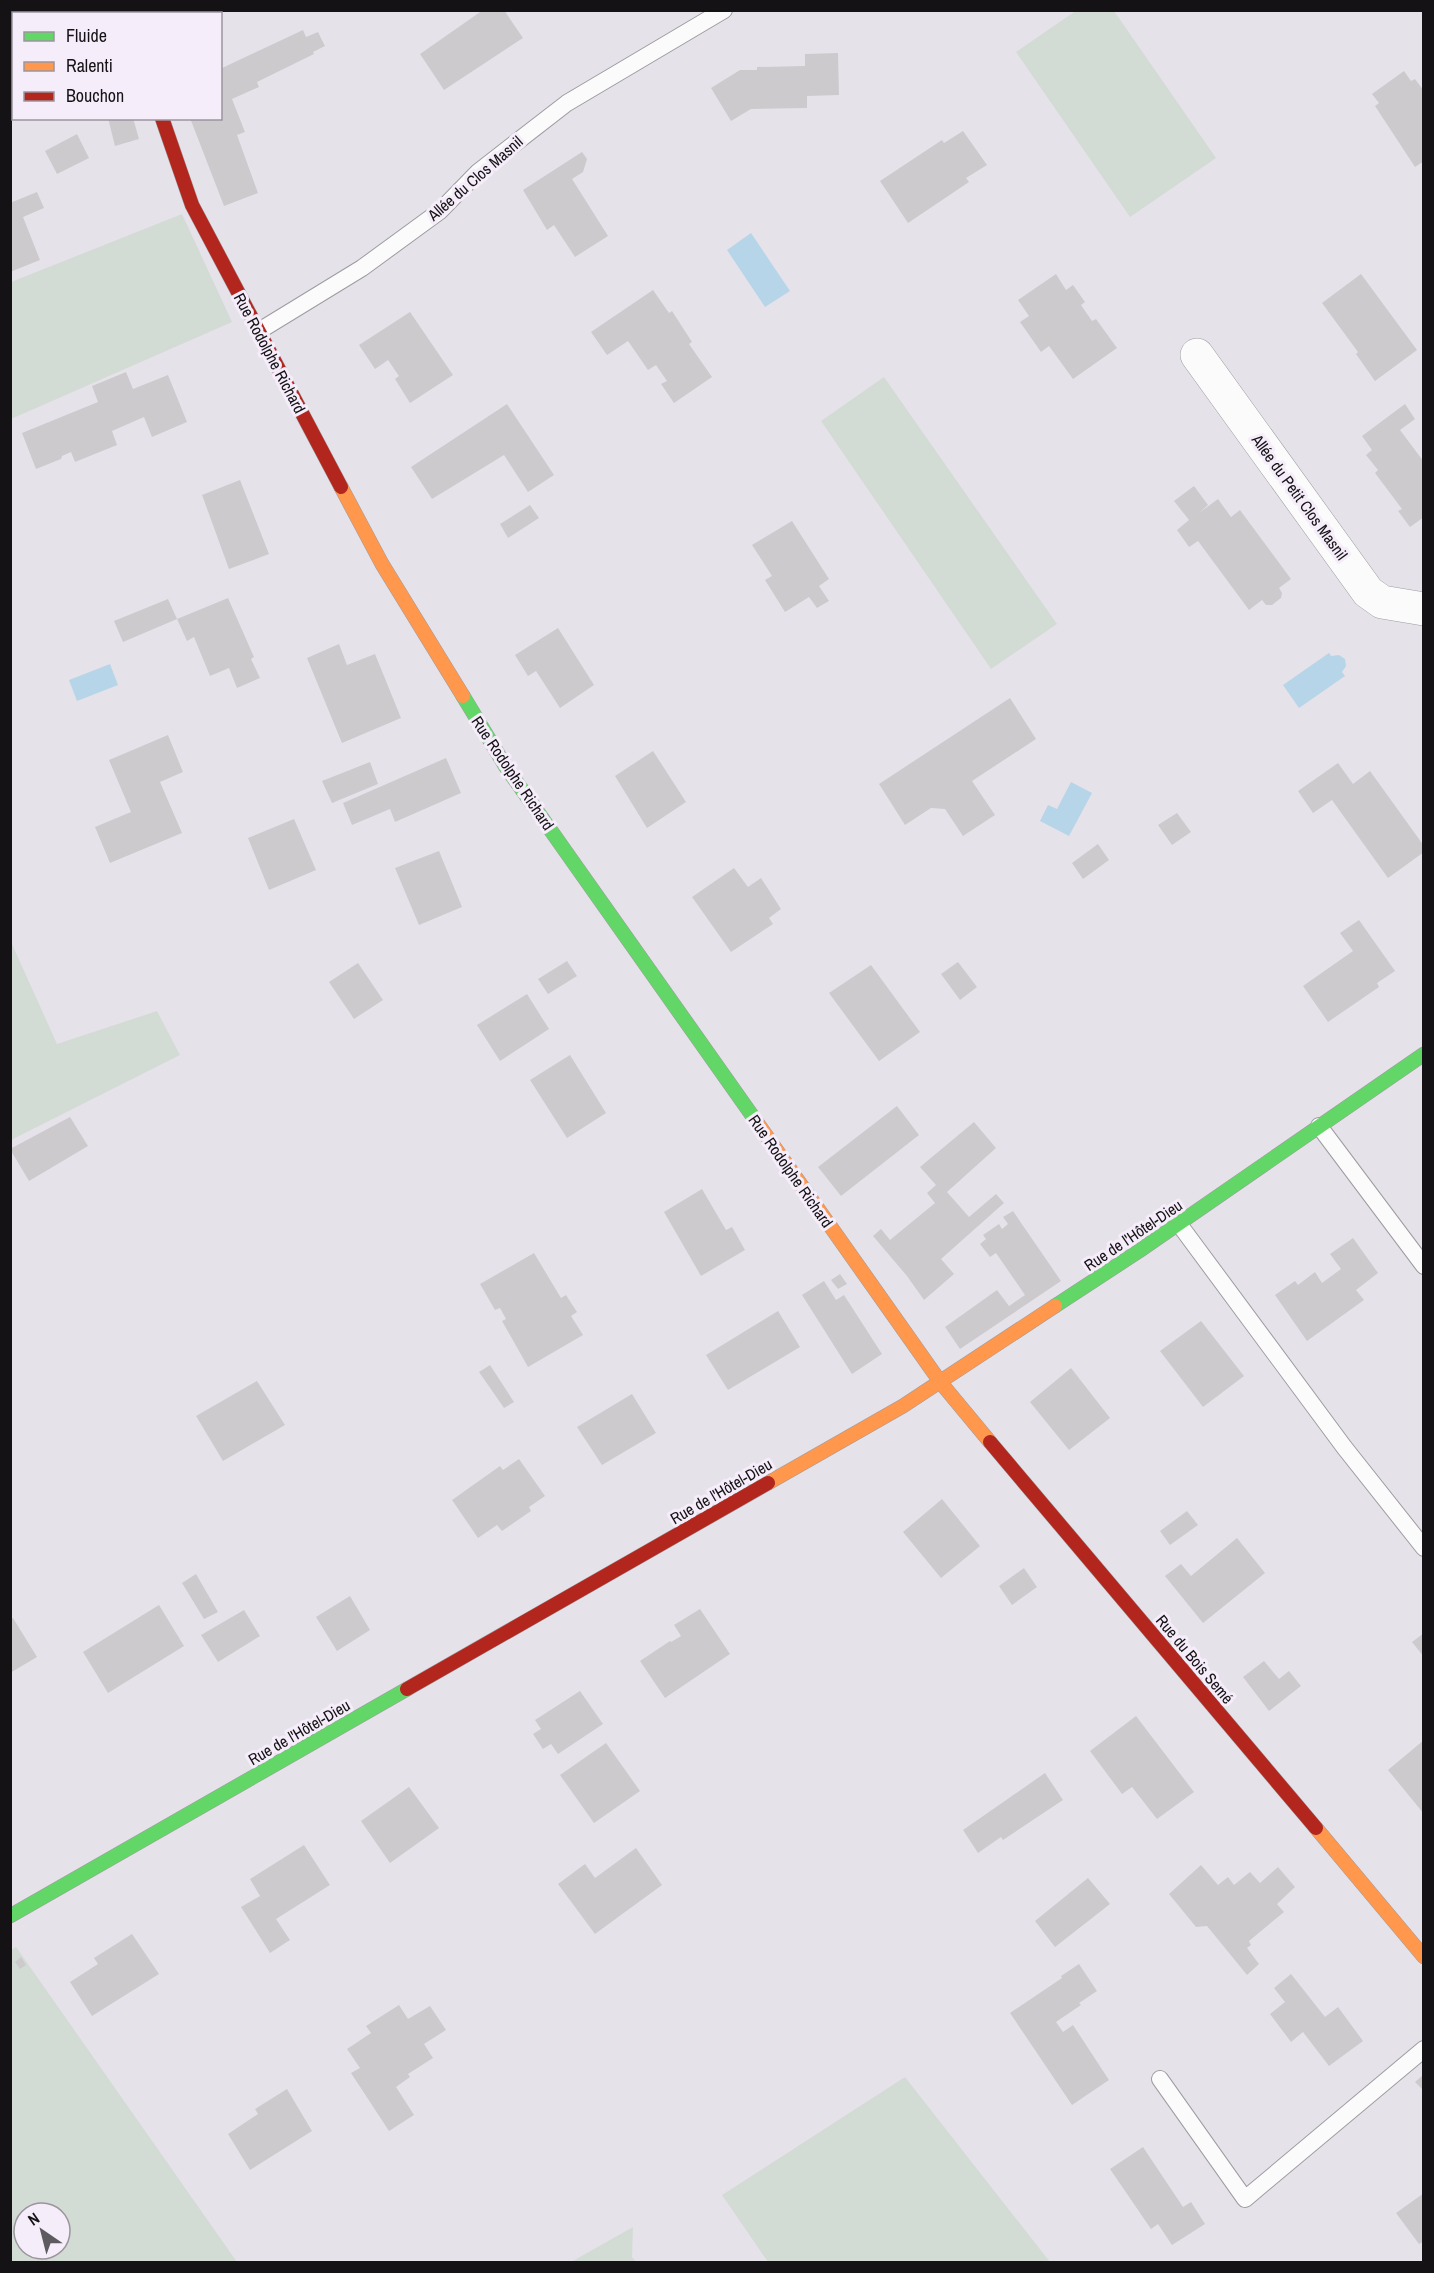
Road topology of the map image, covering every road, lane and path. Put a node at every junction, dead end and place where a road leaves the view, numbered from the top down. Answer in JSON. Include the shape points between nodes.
{"nodes":[{"id":1,"x":724,"y":10,"type":"edge"},
{"id":2,"x":163,"y":120,"type":"edge"},
{"id":3,"x":259,"y":331,"type":"junction"},
{"id":4,"x":1197,"y":355,"type":"dead end"},
{"id":5,"x":1424,"y":609,"type":"edge"},
{"id":6,"x":1424,"y":1054,"type":"edge"},
{"id":7,"x":1319,"y":1126,"type":"junction"},
{"id":8,"x":1179,"y":1224,"type":"junction"},
{"id":9,"x":1424,"y":1266,"type":"edge"},
{"id":10,"x":941,"y":1383,"type":"junction"},
{"id":11,"x":1424,"y":1548,"type":"edge"},
{"id":12,"x":10,"y":1916,"type":"edge"},
{"id":13,"x":1424,"y":1957,"type":"edge"},
{"id":14,"x":1424,"y":2049,"type":"edge"},
{"id":15,"x":1160,"y":2079,"type":"dead end"}],
"edges":[{"from":1,"to":3,"type":"lane","name":"Allée du Clos Masnil","via":[[567,103],[478,172],[440,211],[362,268]]},
{"from":2,"to":3,"type":"street","name":"Rue Rodolphe Richard","via":[[192,205]]},
{"from":3,"to":10,"type":"street","name":"Rue Rodolphe Richard","via":[[382,564],[506,767]]},
{"from":4,"to":5,"type":"street","name":"Allée du Petit Clos Masnil","via":[[1368,592],[1382,602]]},
{"from":6,"to":7,"type":"street","name":"Rue de l'Hôtel-Dieu"},
{"from":7,"to":8,"type":"street","name":"Rue de l'Hôtel-Dieu"},
{"from":7,"to":9,"type":"lane"},
{"from":8,"to":10,"type":"street","name":"Rue de l'Hôtel-Dieu"},
{"from":8,"to":11,"type":"lane"},
{"from":10,"to":12,"type":"street","name":"Rue de l'Hôtel-Dieu"},
{"from":10,"to":13,"type":"street","name":"Rue du Bois Semé"},
{"from":14,"to":15,"type":"lane","via":[[1245,2199]]}]}
